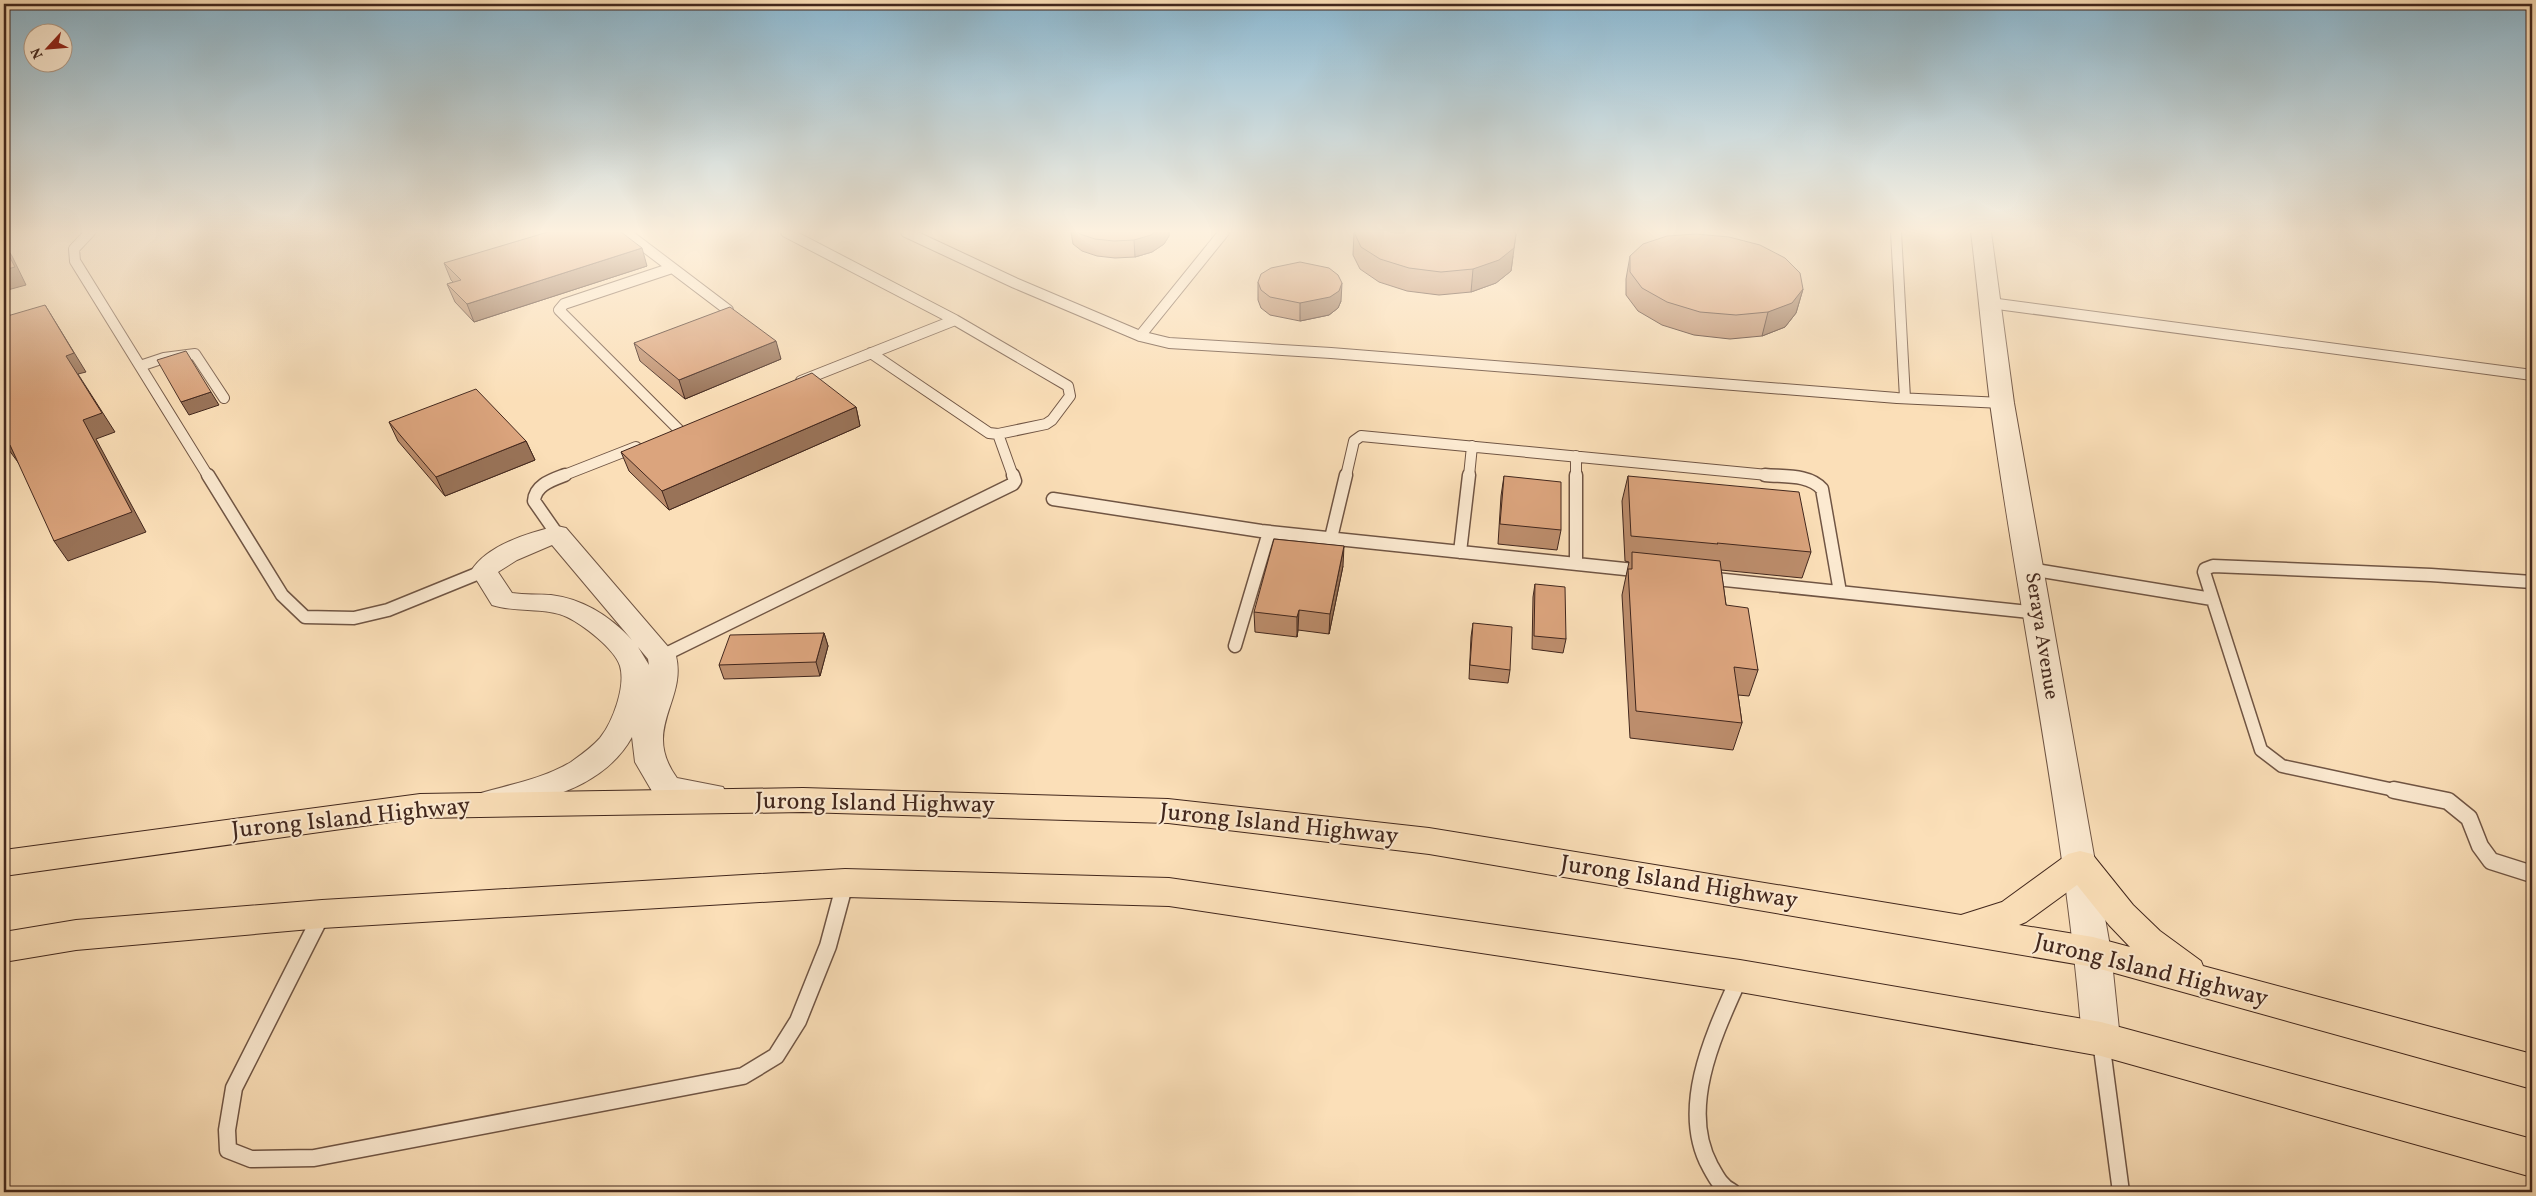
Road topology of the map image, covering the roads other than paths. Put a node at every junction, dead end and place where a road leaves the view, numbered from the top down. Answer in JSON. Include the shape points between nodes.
{"nodes":[{"id":1,"x":91,"y":288,"type":"edge"},
{"id":2,"x":613,"y":288,"type":"edge"},
{"id":3,"x":698,"y":288,"type":"edge"},
{"id":4,"x":893,"y":288,"type":"edge"},
{"id":5,"x":1026,"y":288,"type":"edge"},
{"id":6,"x":1179,"y":288,"type":"edge"},
{"id":7,"x":1899,"y":288,"type":"edge"},
{"id":8,"x":1988,"y":288,"type":"edge"},
{"id":9,"x":1990,"y":302,"type":"junction"},
{"id":10,"x":728,"y":310,"type":"edge"},
{"id":11,"x":955,"y":320,"type":"junction"},
{"id":12,"x":1140,"y":336,"type":"junction"},
{"id":13,"x":871,"y":353,"type":"junction"},
{"id":14,"x":140,"y":366,"type":"junction"},
{"id":15,"x":2532,"y":375,"type":"edge"},
{"id":16,"x":789,"y":386,"type":"edge"},
{"id":17,"x":224,"y":398,"type":"dead end"},
{"id":18,"x":1905,"y":398,"type":"junction"},
{"id":19,"x":2002,"y":403,"type":"junction"},
{"id":20,"x":679,"y":430,"type":"edge"},
{"id":21,"x":998,"y":434,"type":"junction"},
{"id":22,"x":644,"y":444,"type":"edge"},
{"id":23,"x":1472,"y":446,"type":"junction"},
{"id":24,"x":1576,"y":456,"type":"junction"},
{"id":25,"x":1054,"y":499,"type":"dead end"},
{"id":26,"x":1268,"y":532,"type":"junction"},
{"id":27,"x":557,"y":534,"type":"junction"},
{"id":28,"x":1331,"y":538,"type":"junction"},
{"id":29,"x":1460,"y":552,"type":"junction"},
{"id":30,"x":1576,"y":564,"type":"junction"},
{"id":31,"x":2030,"y":569,"type":"junction"},
{"id":32,"x":484,"y":571,"type":"junction"},
{"id":33,"x":1654,"y":572,"type":"edge"},
{"id":34,"x":1693,"y":577,"type":"edge"},
{"id":35,"x":2532,"y":582,"type":"edge"},
{"id":36,"x":1840,"y":592,"type":"junction"},
{"id":37,"x":2212,"y":599,"type":"junction"},
{"id":38,"x":2038,"y":613,"type":"junction"},
{"id":39,"x":1235,"y":646,"type":"dead end"},
{"id":40,"x":662,"y":656,"type":"junction"},
{"id":41,"x":738,"y":801,"type":"junction"},
{"id":42,"x":481,"y":805,"type":"junction"},
{"id":43,"x":4,"y":863,"type":"edge"},
{"id":44,"x":2080,"y":864,"type":"junction"},
{"id":45,"x":2532,"y":874,"type":"edge"},
{"id":46,"x":845,"y":883,"type":"junction"},
{"id":47,"x":322,"y":914,"type":"junction"},
{"id":48,"x":1961,"y":930,"type":"junction"},
{"id":49,"x":4,"y":947,"type":"edge"},
{"id":50,"x":2093,"y":952,"type":"junction"},
{"id":51,"x":1740,"y":976,"type":"junction"},
{"id":52,"x":2199,"y":981,"type":"junction"},
{"id":53,"x":2101,"y":1039,"type":"junction"},
{"id":54,"x":2532,"y":1072,"type":"edge"},
{"id":55,"x":2532,"y":1158,"type":"edge"},
{"id":56,"x":1732,"y":1192,"type":"edge"},
{"id":57,"x":2121,"y":1192,"type":"edge"}],
"edges":[{"from":1,"to":14,"type":"lane"},
{"from":2,"to":20,"type":"lane","via":[[564,304],[559,310]]},
{"from":3,"to":10,"type":"lane"},
{"from":4,"to":11,"type":"lane"},
{"from":5,"to":12,"type":"lane"},
{"from":6,"to":12,"type":"lane"},
{"from":7,"to":18,"type":"lane"},
{"from":8,"to":9,"type":"street","name":"Seraya Avenue"},
{"from":9,"to":15,"type":"lane"},
{"from":9,"to":19,"type":"street","name":"Seraya Avenue"},
{"from":11,"to":13,"type":"lane"},
{"from":11,"to":21,"type":"lane","via":[[1068,386],[1070,391],[1070,396],[1046,424]]},
{"from":12,"to":18,"type":"lane","via":[[1169,343]]},
{"from":13,"to":16,"type":"lane"},
{"from":13,"to":21,"type":"lane","via":[[982,431]]},
{"from":14,"to":17,"type":"lane","via":[[164,358],[195,354]]},
{"from":14,"to":32,"type":"lane","via":[[282,595],[305,617],[354,618],[388,610]]},
{"from":18,"to":19,"type":"lane"},
{"from":19,"to":31,"type":"street","name":"Seraya Avenue"},
{"from":21,"to":40,"type":"lane","via":[[1013,484]]},
{"from":22,"to":27,"type":"lane","via":[[538,488],[534,501]]},
{"from":23,"to":24,"type":"lane"},
{"from":23,"to":28,"type":"lane","via":[[1366,435],[1356,437]]},
{"from":23,"to":29,"type":"lane"},
{"from":24,"to":30,"type":"lane"},
{"from":24,"to":36,"type":"lane","via":[[1816,482],[1822,489]]},
{"from":25,"to":26,"type":"lane"},
{"from":26,"to":28,"type":"lane"},
{"from":26,"to":39,"type":"lane"},
{"from":27,"to":32,"type":"street","via":[[504,556]]},
{"from":27,"to":40,"type":"street"},
{"from":28,"to":29,"type":"lane"},
{"from":29,"to":30,"type":"lane"},
{"from":30,"to":33,"type":"lane"},
{"from":31,"to":37,"type":"lane"},
{"from":31,"to":38,"type":"street","name":"Seraya Avenue"},
{"from":32,"to":42,"type":"street","via":[[502,599],[574,609],[587,615],[623,648],[635,665],[635,678],[627,714],[613,744],[593,763],[562,779]]},
{"from":34,"to":36,"type":"lane"},
{"from":35,"to":37,"type":"lane","via":[[2431,574],[2213,566],[2204,572]]},
{"from":36,"to":38,"type":"lane"},
{"from":37,"to":45,"type":"lane","via":[[2266,757],[2282,766],[2448,801],[2469,818],[2480,846],[2491,861]]},
{"from":38,"to":44,"type":"street","name":"Seraya Avenue"},
{"from":40,"to":41,"type":"street","via":[[664,671],[646,740],[648,759],[656,776],[667,788]]},
{"from":41,"to":42,"type":"main road","name":"Jurong Island Highway"},
{"from":41,"to":48,"type":"main road","name":"Jurong Island Highway","via":[[1168,811],[1429,841]]},
{"from":42,"to":43,"type":"main road","name":"Jurong Island Highway","via":[[420,806]]},
{"from":44,"to":48,"type":"main road","via":[[2014,912]]},
{"from":44,"to":50,"type":"street","name":"Seraya Avenue"},
{"from":44,"to":52,"type":"main road","via":[[2121,915],[2148,942]]},
{"from":46,"to":47,"type":"main road"},
{"from":46,"to":47,"type":"lane","via":[[828,946],[798,1021],[776,1056],[743,1076],[314,1158],[250,1159],[228,1150],[234,1088]]},
{"from":46,"to":51,"type":"main road","via":[[1169,892]]},
{"from":47,"to":49,"type":"main road","via":[[76,935]]},
{"from":48,"to":50,"type":"main road","name":"Jurong Island Highway"},
{"from":50,"to":52,"type":"main road","name":"Jurong Island Highway"},
{"from":50,"to":53,"type":"street","name":"Seraya Avenue"},
{"from":51,"to":53,"type":"main road"},
{"from":51,"to":56,"type":"lane","via":[[1712,1041],[1696,1118],[1703,1161],[1725,1189]]},
{"from":52,"to":54,"type":"main road","name":"Jurong Island Highway"},
{"from":53,"to":55,"type":"main road"},
{"from":53,"to":57,"type":"lane"}]}
